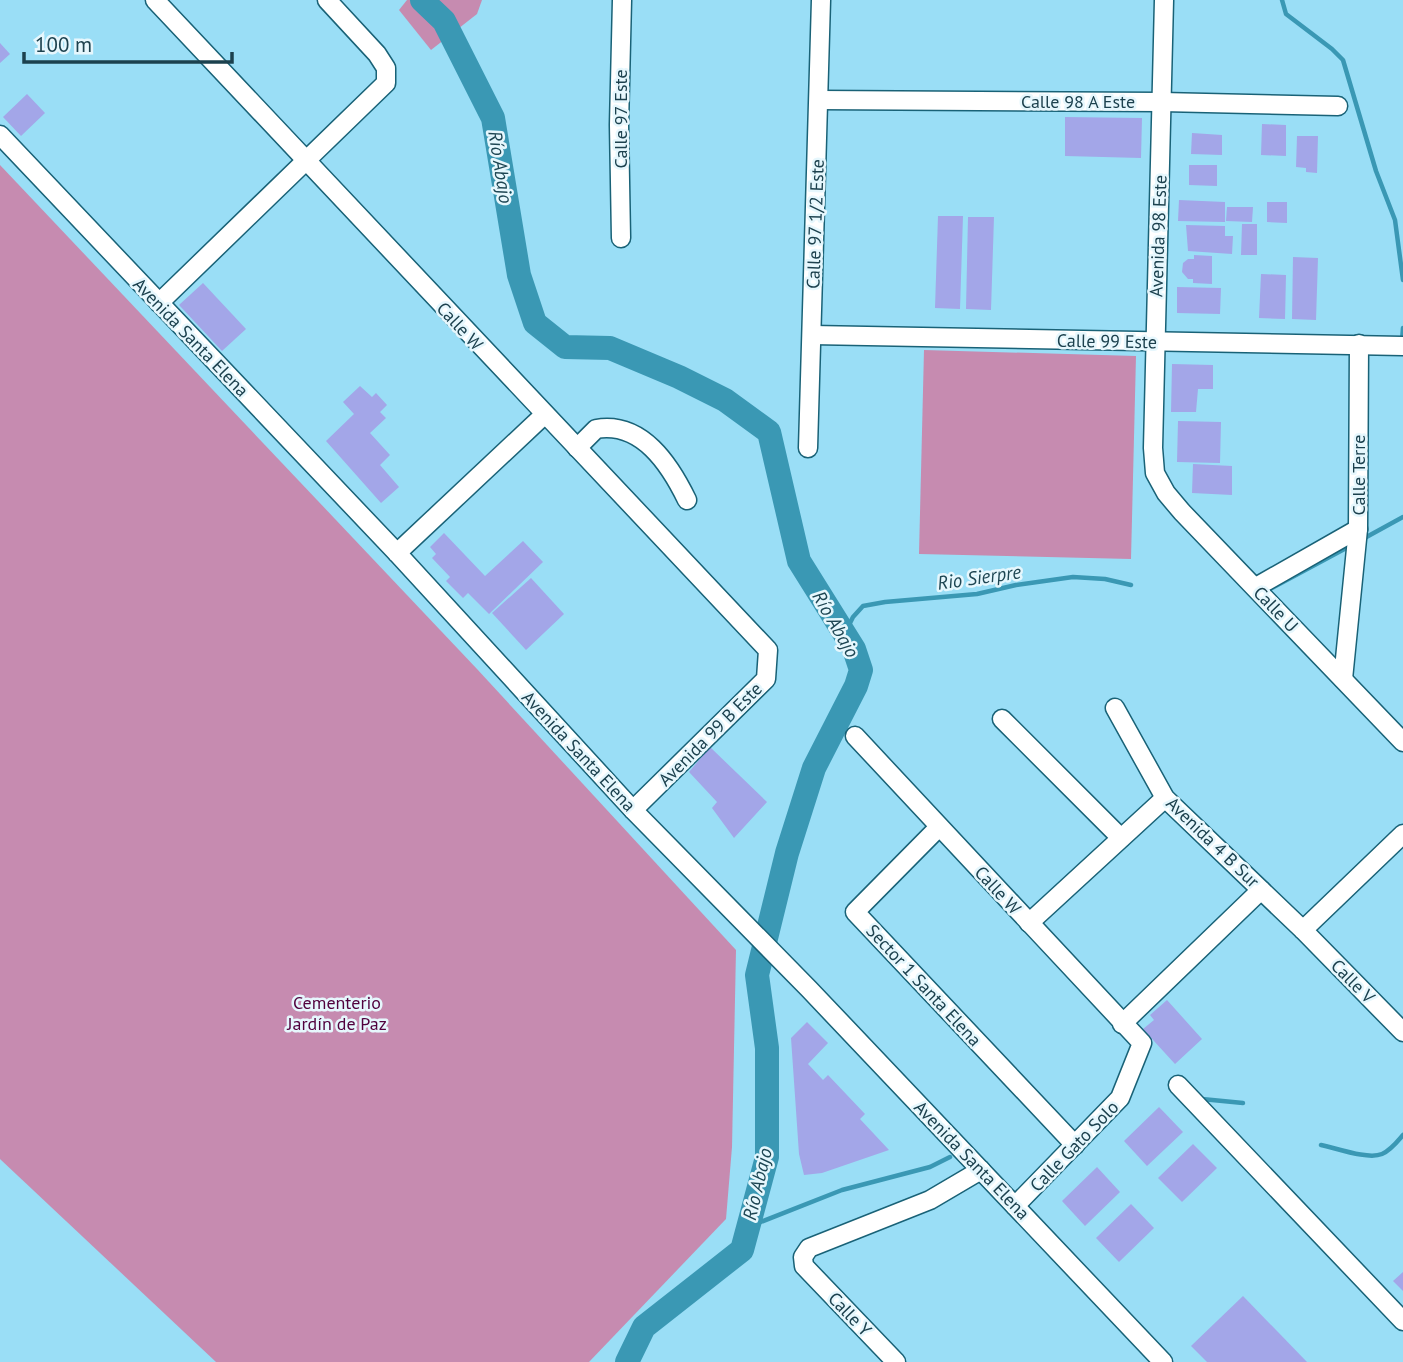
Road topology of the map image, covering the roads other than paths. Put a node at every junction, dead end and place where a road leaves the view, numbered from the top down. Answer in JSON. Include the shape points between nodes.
{"nodes":[{"id":1,"x":155,"y":0,"type":"edge"},
{"id":2,"x":327,"y":0,"type":"edge"},
{"id":3,"x":622,"y":0,"type":"edge"},
{"id":4,"x":821,"y":0,"type":"edge"},
{"id":5,"x":1164,"y":0,"type":"edge"},
{"id":6,"x":818,"y":100,"type":"junction"},
{"id":7,"x":1162,"y":102,"type":"junction"},
{"id":8,"x":1338,"y":106,"type":"dead end"},
{"id":9,"x":0,"y":135,"type":"edge"},
{"id":10,"x":305,"y":161,"type":"junction"},
{"id":11,"x":621,"y":238,"type":"dead end"},
{"id":12,"x":159,"y":303,"type":"junction"},
{"id":13,"x":812,"y":335,"type":"junction"},
{"id":14,"x":1155,"y":342,"type":"junction"},
{"id":15,"x":1359,"y":344,"type":"junction"},
{"id":16,"x":1396,"y":345,"type":"edge"},
{"id":17,"x":544,"y":415,"type":"junction"},
{"id":18,"x":576,"y":447,"type":"junction"},
{"id":19,"x":808,"y":448,"type":"dead end"},
{"id":20,"x":1155,"y":473,"type":"joint"},
{"id":21,"x":687,"y":500,"type":"dead end"},
{"id":22,"x":1357,"y":532,"type":"junction"},
{"id":23,"x":397,"y":553,"type":"junction"},
{"id":24,"x":1256,"y":587,"type":"junction"},
{"id":25,"x":768,"y":650,"type":"joint"},
{"id":26,"x":1343,"y":679,"type":"junction"},
{"id":27,"x":1115,"y":708,"type":"dead end"},
{"id":28,"x":1002,"y":719,"type":"dead end"},
{"id":29,"x":855,"y":736,"type":"dead end"},
{"id":30,"x":1403,"y":742,"type":"edge"},
{"id":31,"x":1165,"y":798,"type":"junction"},
{"id":32,"x":633,"y":810,"type":"junction"},
{"id":33,"x":939,"y":827,"type":"junction"},
{"id":34,"x":1403,"y":834,"type":"edge"},
{"id":35,"x":1121,"y":838,"type":"junction"},
{"id":36,"x":1261,"y":890,"type":"junction"},
{"id":37,"x":1029,"y":923,"type":"junction"},
{"id":38,"x":1303,"y":930,"type":"junction"},
{"id":39,"x":1122,"y":1024,"type":"junction"},
{"id":40,"x":1403,"y":1032,"type":"edge"},
{"id":41,"x":1142,"y":1043,"type":"joint"},
{"id":42,"x":1178,"y":1085,"type":"dead end"},
{"id":43,"x":1076,"y":1145,"type":"junction"},
{"id":44,"x":981,"y":1170,"type":"junction"},
{"id":45,"x":1015,"y":1206,"type":"junction"},
{"id":46,"x":1403,"y":1321,"type":"edge"},
{"id":47,"x":896,"y":1362,"type":"edge"},
{"id":48,"x":1163,"y":1362,"type":"edge"}],
"edges":[{"from":1,"to":10,"type":"street","name":"Calle W"},
{"from":2,"to":10,"type":"street","via":[[377,54],[386,68],[386,83]]},
{"from":3,"to":11,"type":"street","name":"Calle 97 Este"},
{"from":4,"to":6,"type":"street","name":"Calle 97 1/2 Este"},
{"from":5,"to":7,"type":"street","name":"Avenida 98 Este"},
{"from":6,"to":7,"type":"street","name":"Calle 98 A Este"},
{"from":6,"to":13,"type":"street","name":"Calle 97 1/2 Este"},
{"from":7,"to":8,"type":"street","name":"Calle 98 A Este"},
{"from":7,"to":14,"type":"street","name":"Avenida 98 Este"},
{"from":9,"to":12,"type":"street","name":"Avenida Santa Elena"},
{"from":10,"to":12,"type":"street"},
{"from":10,"to":17,"type":"street","name":"Calle W"},
{"from":12,"to":23,"type":"street","name":"Avenida Santa Elena"},
{"from":13,"to":14,"type":"street","name":"Calle 99 Este"},
{"from":13,"to":19,"type":"street","name":"Calle 97 1/2 Este"},
{"from":14,"to":15,"type":"street","name":"Calle 99 Este"},
{"from":14,"to":20,"type":"street","name":"Avenida 98 Este"},
{"from":15,"to":16,"type":"street","name":"Calle 99 Este"},
{"from":15,"to":22,"type":"street","name":"Calle Terre"},
{"from":17,"to":18,"type":"street","name":"Calle W"},
{"from":17,"to":23,"type":"street"},
{"from":18,"to":21,"type":"street","via":[[596,429],[630,433],[654,448]]},
{"from":18,"to":25,"type":"street","name":"Calle W"},
{"from":20,"to":24,"type":"street","name":"Calle U","via":[[1182,512]]},
{"from":22,"to":24,"type":"street","name":"Calle Terre"},
{"from":22,"to":26,"type":"street"},
{"from":23,"to":32,"type":"street","name":"Avenida Santa Elena"},
{"from":24,"to":26,"type":"street","name":"Calle U"},
{"from":25,"to":32,"type":"street","name":"Avenida 99 B Este","via":[[766,679]]},
{"from":26,"to":30,"type":"street","name":"Calle U"},
{"from":27,"to":31,"type":"street","name":"Avenida 4 B Sur"},
{"from":28,"to":35,"type":"street"},
{"from":29,"to":33,"type":"street","name":"Calle W"},
{"from":31,"to":35,"type":"street"},
{"from":31,"to":36,"type":"street","name":"Avenida 4 B Sur"},
{"from":32,"to":44,"type":"street","name":"Avenida Santa Elena"},
{"from":33,"to":37,"type":"street","name":"Calle W"},
{"from":33,"to":43,"type":"street","name":"Sector 1 Santa Elena","via":[[855,912]]},
{"from":34,"to":38,"type":"street"},
{"from":35,"to":37,"type":"street"},
{"from":36,"to":38,"type":"street","name":"Avenida 4 B Sur"},
{"from":36,"to":39,"type":"street"},
{"from":37,"to":39,"type":"street","name":"Calle W"},
{"from":38,"to":40,"type":"street","name":"Calle V"},
{"from":39,"to":41,"type":"street","name":"Calle W"},
{"from":41,"to":43,"type":"street","name":"Calle Gato Solo","via":[[1120,1098]]},
{"from":42,"to":46,"type":"street"},
{"from":43,"to":45,"type":"street","name":"Calle Gato Solo"},
{"from":44,"to":45,"type":"street","name":"Avenida Santa Elena"},
{"from":44,"to":47,"type":"street","name":"Calle Y","via":[[930,1200],[809,1248],[803,1257],[804,1266]]},
{"from":45,"to":48,"type":"street","name":"Avenida Santa Elena"}]}
